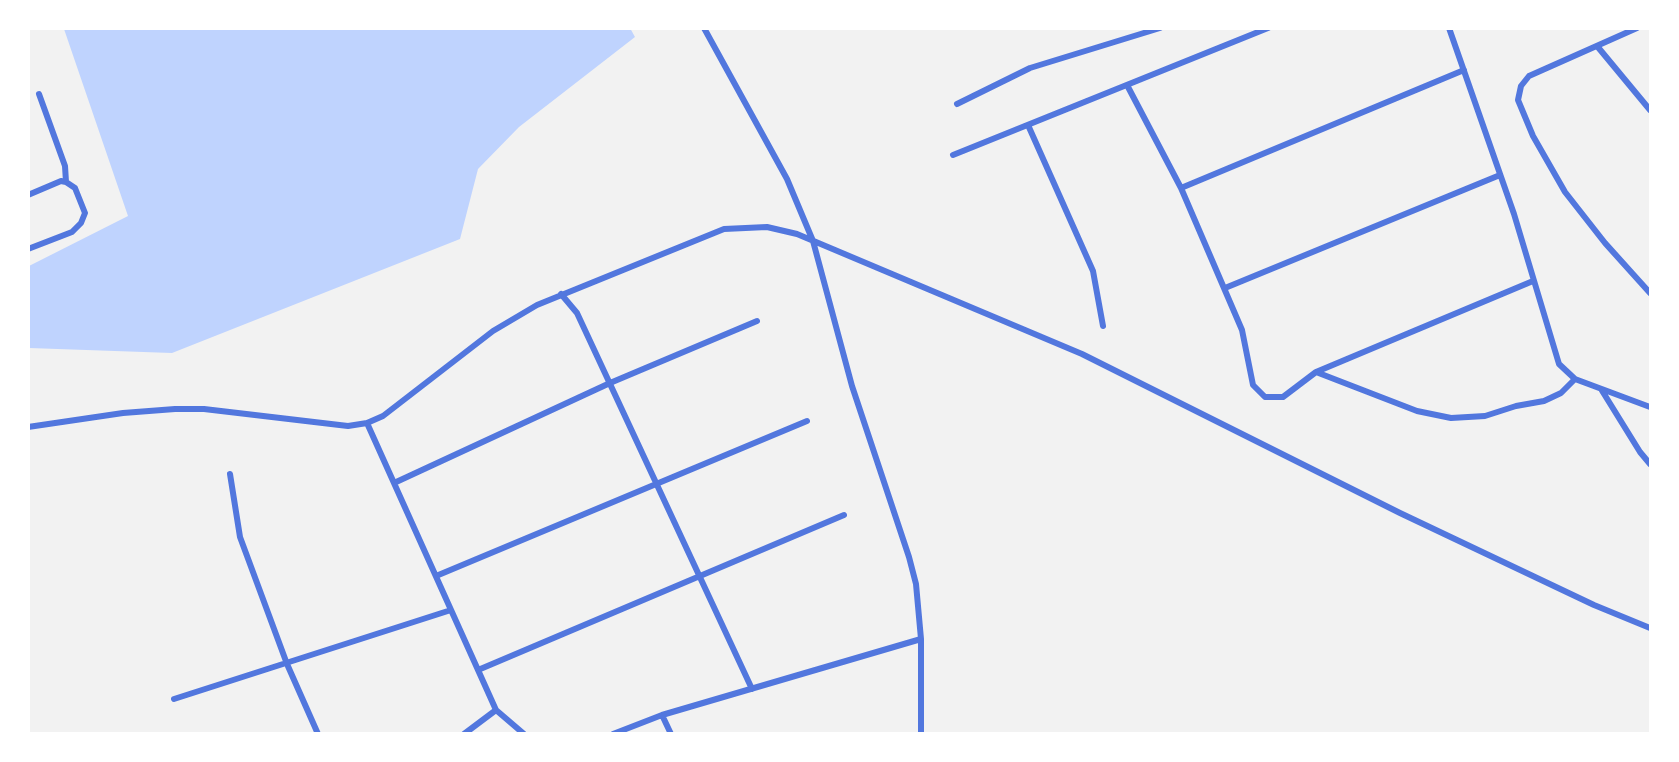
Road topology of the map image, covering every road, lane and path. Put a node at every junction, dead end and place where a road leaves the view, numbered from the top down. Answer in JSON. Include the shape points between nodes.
{"nodes":[{"id":1,"x":704,"y":28,"type":"edge"},
{"id":2,"x":1160,"y":28,"type":"edge"},
{"id":3,"x":1268,"y":28,"type":"edge"},
{"id":4,"x":1449,"y":28,"type":"edge"},
{"id":5,"x":1637,"y":28,"type":"edge"},
{"id":6,"x":1597,"y":46,"type":"junction"},
{"id":7,"x":1464,"y":70,"type":"junction"},
{"id":8,"x":1127,"y":85,"type":"junction"},
{"id":9,"x":39,"y":94,"type":"dead end"},
{"id":10,"x":957,"y":104,"type":"dead end"},
{"id":11,"x":1650,"y":110,"type":"edge"},
{"id":12,"x":1028,"y":125,"type":"junction"},
{"id":13,"x":953,"y":155,"type":"dead end"},
{"id":14,"x":1500,"y":175,"type":"junction"},
{"id":15,"x":66,"y":182,"type":"junction"},
{"id":16,"x":1180,"y":188,"type":"junction"},
{"id":17,"x":28,"y":195,"type":"edge"},
{"id":18,"x":813,"y":242,"type":"junction"},
{"id":19,"x":28,"y":249,"type":"edge"},
{"id":20,"x":1533,"y":281,"type":"junction"},
{"id":21,"x":1648,"y":285,"type":"edge"},
{"id":22,"x":1225,"y":288,"type":"junction"},
{"id":23,"x":1650,"y":293,"type":"edge"},
{"id":24,"x":561,"y":294,"type":"junction"},
{"id":25,"x":757,"y":321,"type":"dead end"},
{"id":26,"x":1103,"y":326,"type":"dead end"},
{"id":27,"x":1316,"y":372,"type":"junction"},
{"id":28,"x":1575,"y":379,"type":"junction"},
{"id":29,"x":610,"y":383,"type":"junction"},
{"id":30,"x":1601,"y":389,"type":"junction"},
{"id":31,"x":1650,"y":407,"type":"edge"},
{"id":32,"x":807,"y":421,"type":"dead end"},
{"id":33,"x":367,"y":423,"type":"junction"},
{"id":34,"x":28,"y":427,"type":"edge"},
{"id":35,"x":1650,"y":464,"type":"edge"},
{"id":36,"x":230,"y":474,"type":"dead end"},
{"id":37,"x":394,"y":483,"type":"junction"},
{"id":38,"x":657,"y":485,"type":"junction"},
{"id":39,"x":844,"y":515,"type":"dead end"},
{"id":40,"x":436,"y":576,"type":"junction"},
{"id":41,"x":699,"y":576,"type":"junction"},
{"id":42,"x":451,"y":610,"type":"junction"},
{"id":43,"x":1650,"y":628,"type":"edge"},
{"id":44,"x":921,"y":639,"type":"junction"},
{"id":45,"x":287,"y":664,"type":"junction"},
{"id":46,"x":478,"y":670,"type":"junction"},
{"id":47,"x":752,"y":688,"type":"junction"},
{"id":48,"x":174,"y":699,"type":"dead end"},
{"id":49,"x":496,"y":710,"type":"junction"},
{"id":50,"x":662,"y":715,"type":"junction"},
{"id":51,"x":318,"y":734,"type":"edge"},
{"id":52,"x":464,"y":734,"type":"edge"},
{"id":53,"x":524,"y":734,"type":"edge"},
{"id":54,"x":613,"y":734,"type":"edge"},
{"id":55,"x":671,"y":734,"type":"edge"},
{"id":56,"x":921,"y":734,"type":"edge"}],
"edges":[{"from":1,"to":18,"type":"street","via":[[791,189]]},
{"from":2,"to":10,"type":"street","via":[[1030,68]]},
{"from":3,"to":8,"type":"street"},
{"from":4,"to":7,"type":"street"},
{"from":5,"to":6,"type":"street"},
{"from":6,"to":11,"type":"street"},
{"from":6,"to":21,"type":"street","via":[[1529,76],[1519,93],[1519,107],[1565,192],[1605,243]]},
{"from":7,"to":14,"type":"street"},
{"from":7,"to":16,"type":"street"},
{"from":8,"to":12,"type":"street"},
{"from":8,"to":16,"type":"street"},
{"from":9,"to":15,"type":"street","via":[[65,166]]},
{"from":12,"to":13,"type":"street"},
{"from":12,"to":26,"type":"street","via":[[1093,271]]},
{"from":14,"to":20,"type":"street"},
{"from":14,"to":22,"type":"street"},
{"from":15,"to":17,"type":"street"},
{"from":15,"to":19,"type":"street","via":[[75,188],[85,213],[81,223],[72,232]]},
{"from":16,"to":22,"type":"street"},
{"from":18,"to":24,"type":"street","via":[[767,227],[724,229]]},
{"from":18,"to":43,"type":"street","via":[[1082,354],[1400,513]]},
{"from":18,"to":44,"type":"street","via":[[852,386],[909,557]]},
{"from":20,"to":27,"type":"street"},
{"from":20,"to":28,"type":"street","via":[[1556,358]]},
{"from":21,"to":23,"type":"street"},
{"from":22,"to":27,"type":"street","via":[[1242,330],[1253,385],[1260,394],[1271,399],[1282,397]]},
{"from":24,"to":29,"type":"street","via":[[577,313]]},
{"from":24,"to":33,"type":"street","via":[[493,331],[382,416]]},
{"from":25,"to":29,"type":"street"},
{"from":27,"to":28,"type":"street","via":[[1418,411],[1451,417],[1485,416],[1544,401],[1561,393]]},
{"from":28,"to":30,"type":"street"},
{"from":29,"to":37,"type":"street"},
{"from":29,"to":38,"type":"street"},
{"from":30,"to":31,"type":"street"},
{"from":30,"to":35,"type":"street"},
{"from":32,"to":38,"type":"street"},
{"from":33,"to":34,"type":"street","via":[[348,426],[175,409]]},
{"from":33,"to":37,"type":"street"},
{"from":36,"to":45,"type":"street","via":[[240,537]]},
{"from":37,"to":40,"type":"street"},
{"from":38,"to":40,"type":"street"},
{"from":38,"to":41,"type":"street"},
{"from":39,"to":41,"type":"street"},
{"from":40,"to":42,"type":"street"},
{"from":41,"to":46,"type":"street"},
{"from":41,"to":47,"type":"street"},
{"from":42,"to":45,"type":"street"},
{"from":42,"to":46,"type":"street"},
{"from":44,"to":47,"type":"street"},
{"from":44,"to":56,"type":"street"},
{"from":45,"to":48,"type":"street"},
{"from":45,"to":51,"type":"street"},
{"from":46,"to":49,"type":"street"},
{"from":47,"to":50,"type":"street"},
{"from":49,"to":52,"type":"street"},
{"from":49,"to":53,"type":"street"},
{"from":50,"to":54,"type":"street"},
{"from":50,"to":55,"type":"street"}]}
